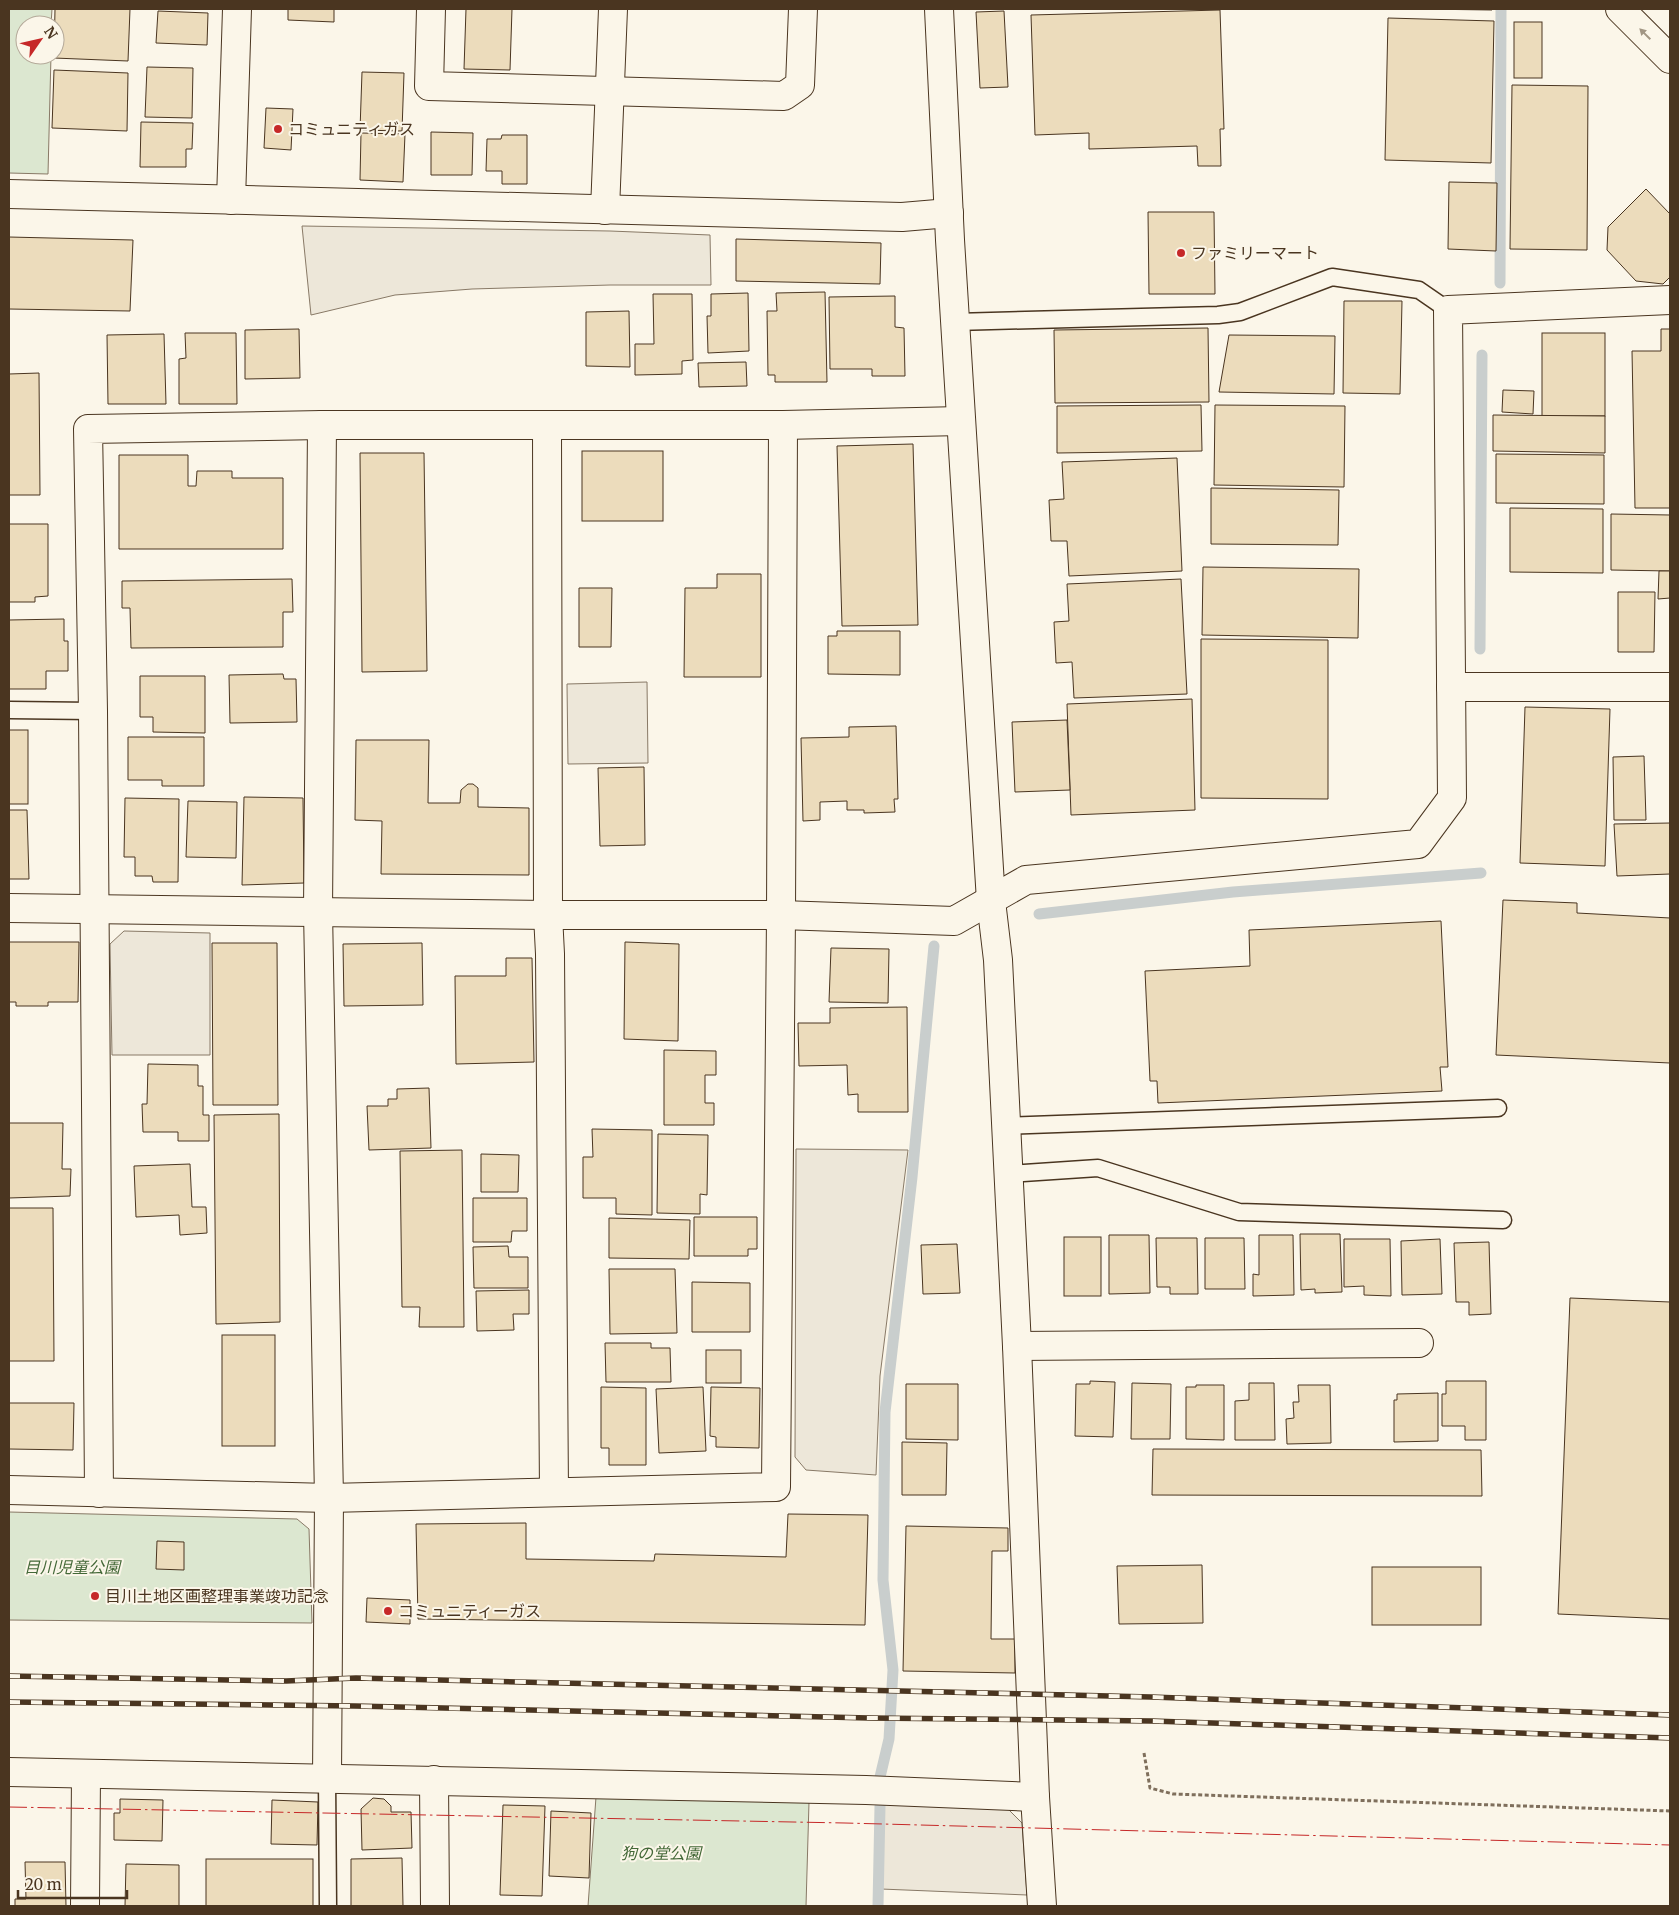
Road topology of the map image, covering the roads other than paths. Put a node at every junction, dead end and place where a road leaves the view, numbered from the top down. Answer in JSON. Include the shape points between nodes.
{"nodes":[{"id":1,"x":237,"y":9,"type":"edge"},
{"id":2,"x":431,"y":9,"type":"edge"},
{"id":3,"x":613,"y":9,"type":"edge"},
{"id":4,"x":803,"y":9,"type":"edge"},
{"id":5,"x":938,"y":9,"type":"edge"},
{"id":6,"x":1620,"y":9,"type":"edge"},
{"id":7,"x":1670,"y":59,"type":"edge"},
{"id":8,"x":611,"y":91,"type":"junction"},
{"id":9,"x":9,"y":194,"type":"edge"},
{"id":10,"x":231,"y":200,"type":"junction"},
{"id":11,"x":606,"y":210,"type":"junction"},
{"id":12,"x":948,"y":214,"type":"junction"},
{"id":13,"x":1670,"y":300,"type":"edge"},
{"id":14,"x":1448,"y":310,"type":"junction"},
{"id":15,"x":955,"y":322,"type":"junction"},
{"id":16,"x":961,"y":421,"type":"junction"},
{"id":17,"x":322,"y":425,"type":"junction"},
{"id":18,"x":547,"y":425,"type":"junction"},
{"id":19,"x":783,"y":425,"type":"junction"},
{"id":20,"x":1451,"y":687,"type":"junction"},
{"id":21,"x":1670,"y":687,"type":"edge"},
{"id":22,"x":9,"y":710,"type":"edge"},
{"id":23,"x":92,"y":712,"type":"junction"},
{"id":24,"x":991,"y":901,"type":"junction"},
{"id":25,"x":9,"y":908,"type":"edge"},
{"id":26,"x":93,"y":910,"type":"junction"},
{"id":27,"x":318,"y":911,"type":"junction"},
{"id":28,"x":548,"y":914,"type":"junction"},
{"id":29,"x":781,"y":915,"type":"junction"},
{"id":30,"x":1498,"y":1108,"type":"dead end"},
{"id":31,"x":1005,"y":1126,"type":"junction"},
{"id":32,"x":1008,"y":1174,"type":"junction"},
{"id":33,"x":1503,"y":1220,"type":"dead end"},
{"id":34,"x":1419,"y":1343,"type":"dead end"},
{"id":35,"x":1017,"y":1346,"type":"junction"},
{"id":36,"x":9,"y":1490,"type":"edge"},
{"id":37,"x":554,"y":1492,"type":"junction"},
{"id":38,"x":99,"y":1493,"type":"junction"},
{"id":39,"x":329,"y":1498,"type":"junction"},
{"id":40,"x":9,"y":1772,"type":"edge"},
{"id":41,"x":86,"y":1774,"type":"junction"},
{"id":42,"x":327,"y":1778,"type":"junction"},
{"id":43,"x":434,"y":1780,"type":"junction"},
{"id":44,"x":1035,"y":1797,"type":"junction"},
{"id":45,"x":85,"y":1906,"type":"edge"},
{"id":46,"x":328,"y":1906,"type":"edge"},
{"id":47,"x":435,"y":1906,"type":"edge"},
{"id":48,"x":1042,"y":1906,"type":"edge"}],
"edges":[{"from":1,"to":10,"type":"main road"},
{"from":2,"to":8,"type":"main road","via":[[429,86]]},
{"from":3,"to":8,"type":"main road"},
{"from":4,"to":8,"type":"main road","via":[[800,85],[784,96]]},
{"from":5,"to":12,"type":"main road"},
{"from":7,"to":6,"type":"main road","one_way":true},
{"from":8,"to":11,"type":"main road"},
{"from":9,"to":10,"type":"main road"},
{"from":10,"to":11,"type":"main road"},
{"from":11,"to":12,"type":"main road","via":[[902,218]]},
{"from":12,"to":15,"type":"main road"},
{"from":13,"to":14,"type":"main road"},
{"from":14,"to":15,"type":"lane","via":[[1419,290],[1332,278],[1240,312],[1218,315]]},
{"from":14,"to":20,"type":"main road"},
{"from":15,"to":16,"type":"main road"},
{"from":16,"to":19,"type":"main road"},
{"from":16,"to":24,"type":"main road"},
{"from":17,"to":18,"type":"main road"},
{"from":17,"to":23,"type":"main road","via":[[88,429]]},
{"from":17,"to":27,"type":"main road"},
{"from":18,"to":19,"type":"main road"},
{"from":18,"to":28,"type":"main road"},
{"from":19,"to":29,"type":"main road"},
{"from":20,"to":21,"type":"main road"},
{"from":20,"to":24,"type":"main road","via":[[1452,798],[1418,844],[1026,880]]},
{"from":22,"to":23,"type":"lane"},
{"from":23,"to":26,"type":"main road"},
{"from":24,"to":29,"type":"main road","via":[[954,921]]},
{"from":24,"to":31,"type":"main road","via":[[998,960]]},
{"from":25,"to":26,"type":"main road"},
{"from":26,"to":27,"type":"main road"},
{"from":26,"to":38,"type":"main road"},
{"from":27,"to":28,"type":"main road"},
{"from":27,"to":39,"type":"main road"},
{"from":28,"to":29,"type":"main road"},
{"from":28,"to":37,"type":"main road"},
{"from":29,"to":37,"type":"main road","via":[[776,1487]]},
{"from":30,"to":31,"type":"lane"},
{"from":31,"to":32,"type":"main road"},
{"from":32,"to":33,"type":"lane","via":[[1098,1168],[1239,1212]]},
{"from":32,"to":35,"type":"main road"},
{"from":34,"to":35,"type":"main road"},
{"from":35,"to":44,"type":"main road"},
{"from":36,"to":38,"type":"main road"},
{"from":37,"to":39,"type":"main road"},
{"from":38,"to":39,"type":"main road"},
{"from":39,"to":42,"type":"main road"},
{"from":40,"to":41,"type":"main road"},
{"from":41,"to":42,"type":"main road"},
{"from":41,"to":45,"type":"main road"},
{"from":42,"to":43,"type":"main road"},
{"from":42,"to":46,"type":"lane"},
{"from":43,"to":44,"type":"main road"},
{"from":43,"to":47,"type":"main road"},
{"from":44,"to":48,"type":"main road"}]}
